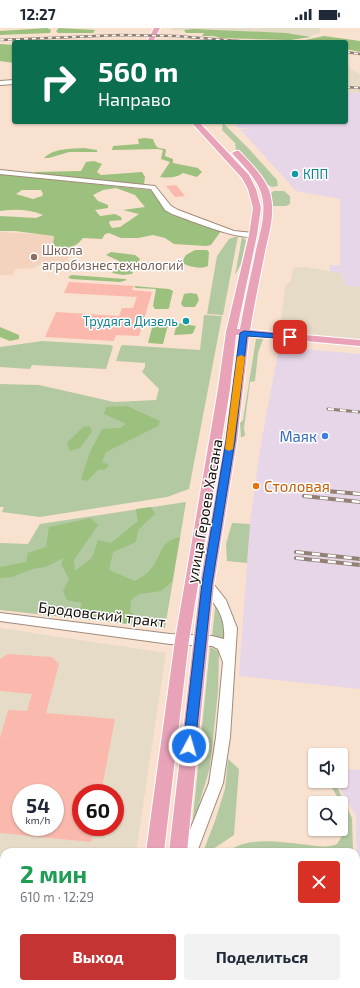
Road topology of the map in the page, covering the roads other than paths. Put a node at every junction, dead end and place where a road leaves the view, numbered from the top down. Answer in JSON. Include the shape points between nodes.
{"nodes":[{"id":1,"x":157,"y":28,"type":"edge"},
{"id":2,"x":151,"y":40,"type":"edge"},
{"id":3,"x":12,"y":82,"type":"edge"},
{"id":4,"x":0,"y":83,"type":"edge"},
{"id":5,"x":197,"y":124,"type":"edge"},
{"id":6,"x":228,"y":145,"type":"dead end"},
{"id":7,"x":0,"y":172,"type":"edge"},
{"id":8,"x":253,"y":235,"type":"junction"},
{"id":9,"x":238,"y":333,"type":"junction"},
{"id":10,"x":360,"y":343,"type":"edge"},
{"id":11,"x":207,"y":584,"type":"junction"},
{"id":12,"x":0,"y":617,"type":"edge"},
{"id":13,"x":182,"y":640,"type":"junction"},
{"id":14,"x":200,"y":640,"type":"junction"},
{"id":15,"x":229,"y":662,"type":"junction"},
{"id":16,"x":155,"y":848,"type":"edge"},
{"id":17,"x":178,"y":848,"type":"edge"},
{"id":18,"x":191,"y":848,"type":"edge"}],
"edges":[{"from":1,"to":2,"type":"main road"},
{"from":3,"to":4,"type":"street"},
{"from":5,"to":8,"type":"main road","name":"улица Героев Хасана","via":[[240,170],[252,190],[257,208]]},
{"from":6,"to":9,"type":"main road","name":"улица Героев Хасана","via":[[257,177],[267,199],[268,212],[265,234]]},
{"from":7,"to":8,"type":"street","via":[[153,187],[174,212],[233,234]]},
{"from":8,"to":9,"type":"main road","name":"улица Героев Хасана"},
{"from":9,"to":10,"type":"main road"},
{"from":9,"to":11,"type":"main road","name":"улица Героев Хасана","via":[[230,441]]},
{"from":9,"to":13,"type":"main road","name":"улица Героев Хасана","via":[[216,436]]},
{"from":11,"to":14,"type":"main road","name":"улица Героев Хасана"},
{"from":11,"to":15,"type":"street","via":[[222,603],[231,628]]},
{"from":12,"to":13,"type":"street","name":"Бродовский тракт"},
{"from":13,"to":14,"type":"street","name":"Бродовский тракт"},
{"from":13,"to":16,"type":"main road","name":"улица Героев Хасана"},
{"from":14,"to":15,"type":"street","name":"Бродовский тракт","via":[[220,643]]},
{"from":14,"to":17,"type":"main road","name":"улица Героев Хасана"},
{"from":15,"to":18,"type":"street","via":[[223,737],[216,783]]}]}
